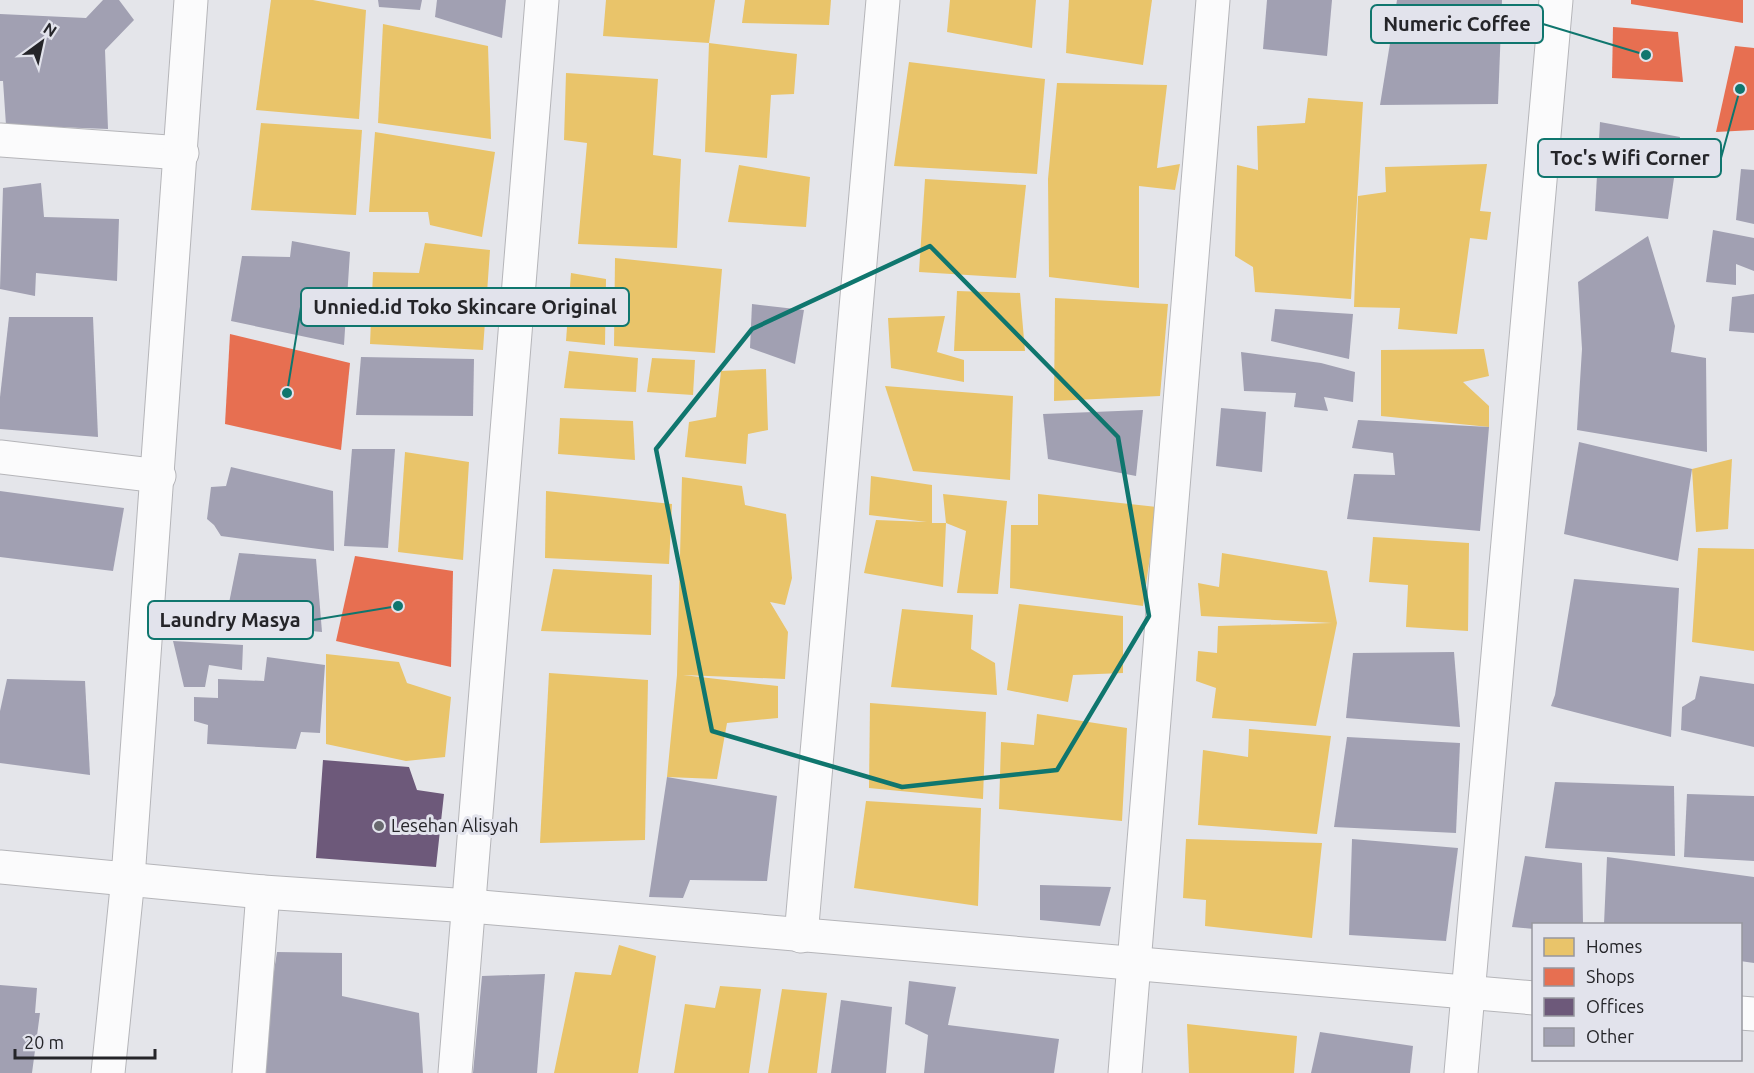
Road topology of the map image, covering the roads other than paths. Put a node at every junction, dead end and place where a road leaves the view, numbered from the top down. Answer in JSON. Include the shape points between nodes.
{"nodes":[{"id":1,"x":191,"y":0,"type":"edge"},
{"id":2,"x":542,"y":0,"type":"edge"},
{"id":3,"x":883,"y":0,"type":"edge"},
{"id":4,"x":1213,"y":0,"type":"edge"},
{"id":5,"x":1556,"y":0,"type":"edge"},
{"id":6,"x":0,"y":140,"type":"edge"},
{"id":7,"x":182,"y":153,"type":"junction"},
{"id":8,"x":0,"y":457,"type":"edge"},
{"id":9,"x":159,"y":476,"type":"junction"},
{"id":10,"x":0,"y":867,"type":"edge"},
{"id":11,"x":128,"y":878,"type":"junction"},
{"id":12,"x":263,"y":892,"type":"junction"},
{"id":13,"x":470,"y":906,"type":"junction"},
{"id":14,"x":801,"y":936,"type":"junction"},
{"id":15,"x":1134,"y":963,"type":"junction"},
{"id":16,"x":1467,"y":993,"type":"junction"},
{"id":17,"x":1532,"y":998,"type":"edge"},
{"id":18,"x":108,"y":1073,"type":"edge"},
{"id":19,"x":249,"y":1073,"type":"edge"},
{"id":20,"x":455,"y":1073,"type":"edge"},
{"id":21,"x":1125,"y":1073,"type":"edge"},
{"id":22,"x":1461,"y":1073,"type":"edge"}],
"edges":[{"from":1,"to":7,"type":"street"},
{"from":2,"to":13,"type":"street"},
{"from":3,"to":14,"type":"street"},
{"from":4,"to":15,"type":"street"},
{"from":5,"to":16,"type":"street"},
{"from":6,"to":7,"type":"street"},
{"from":7,"to":9,"type":"street"},
{"from":8,"to":9,"type":"street"},
{"from":9,"to":11,"type":"street"},
{"from":10,"to":11,"type":"street"},
{"from":11,"to":12,"type":"street"},
{"from":11,"to":18,"type":"street"},
{"from":12,"to":13,"type":"street"},
{"from":12,"to":19,"type":"street"},
{"from":13,"to":14,"type":"street"},
{"from":13,"to":20,"type":"street"},
{"from":14,"to":15,"type":"street"},
{"from":15,"to":16,"type":"street"},
{"from":15,"to":21,"type":"street"},
{"from":16,"to":17,"type":"street"},
{"from":16,"to":22,"type":"street"}]}
